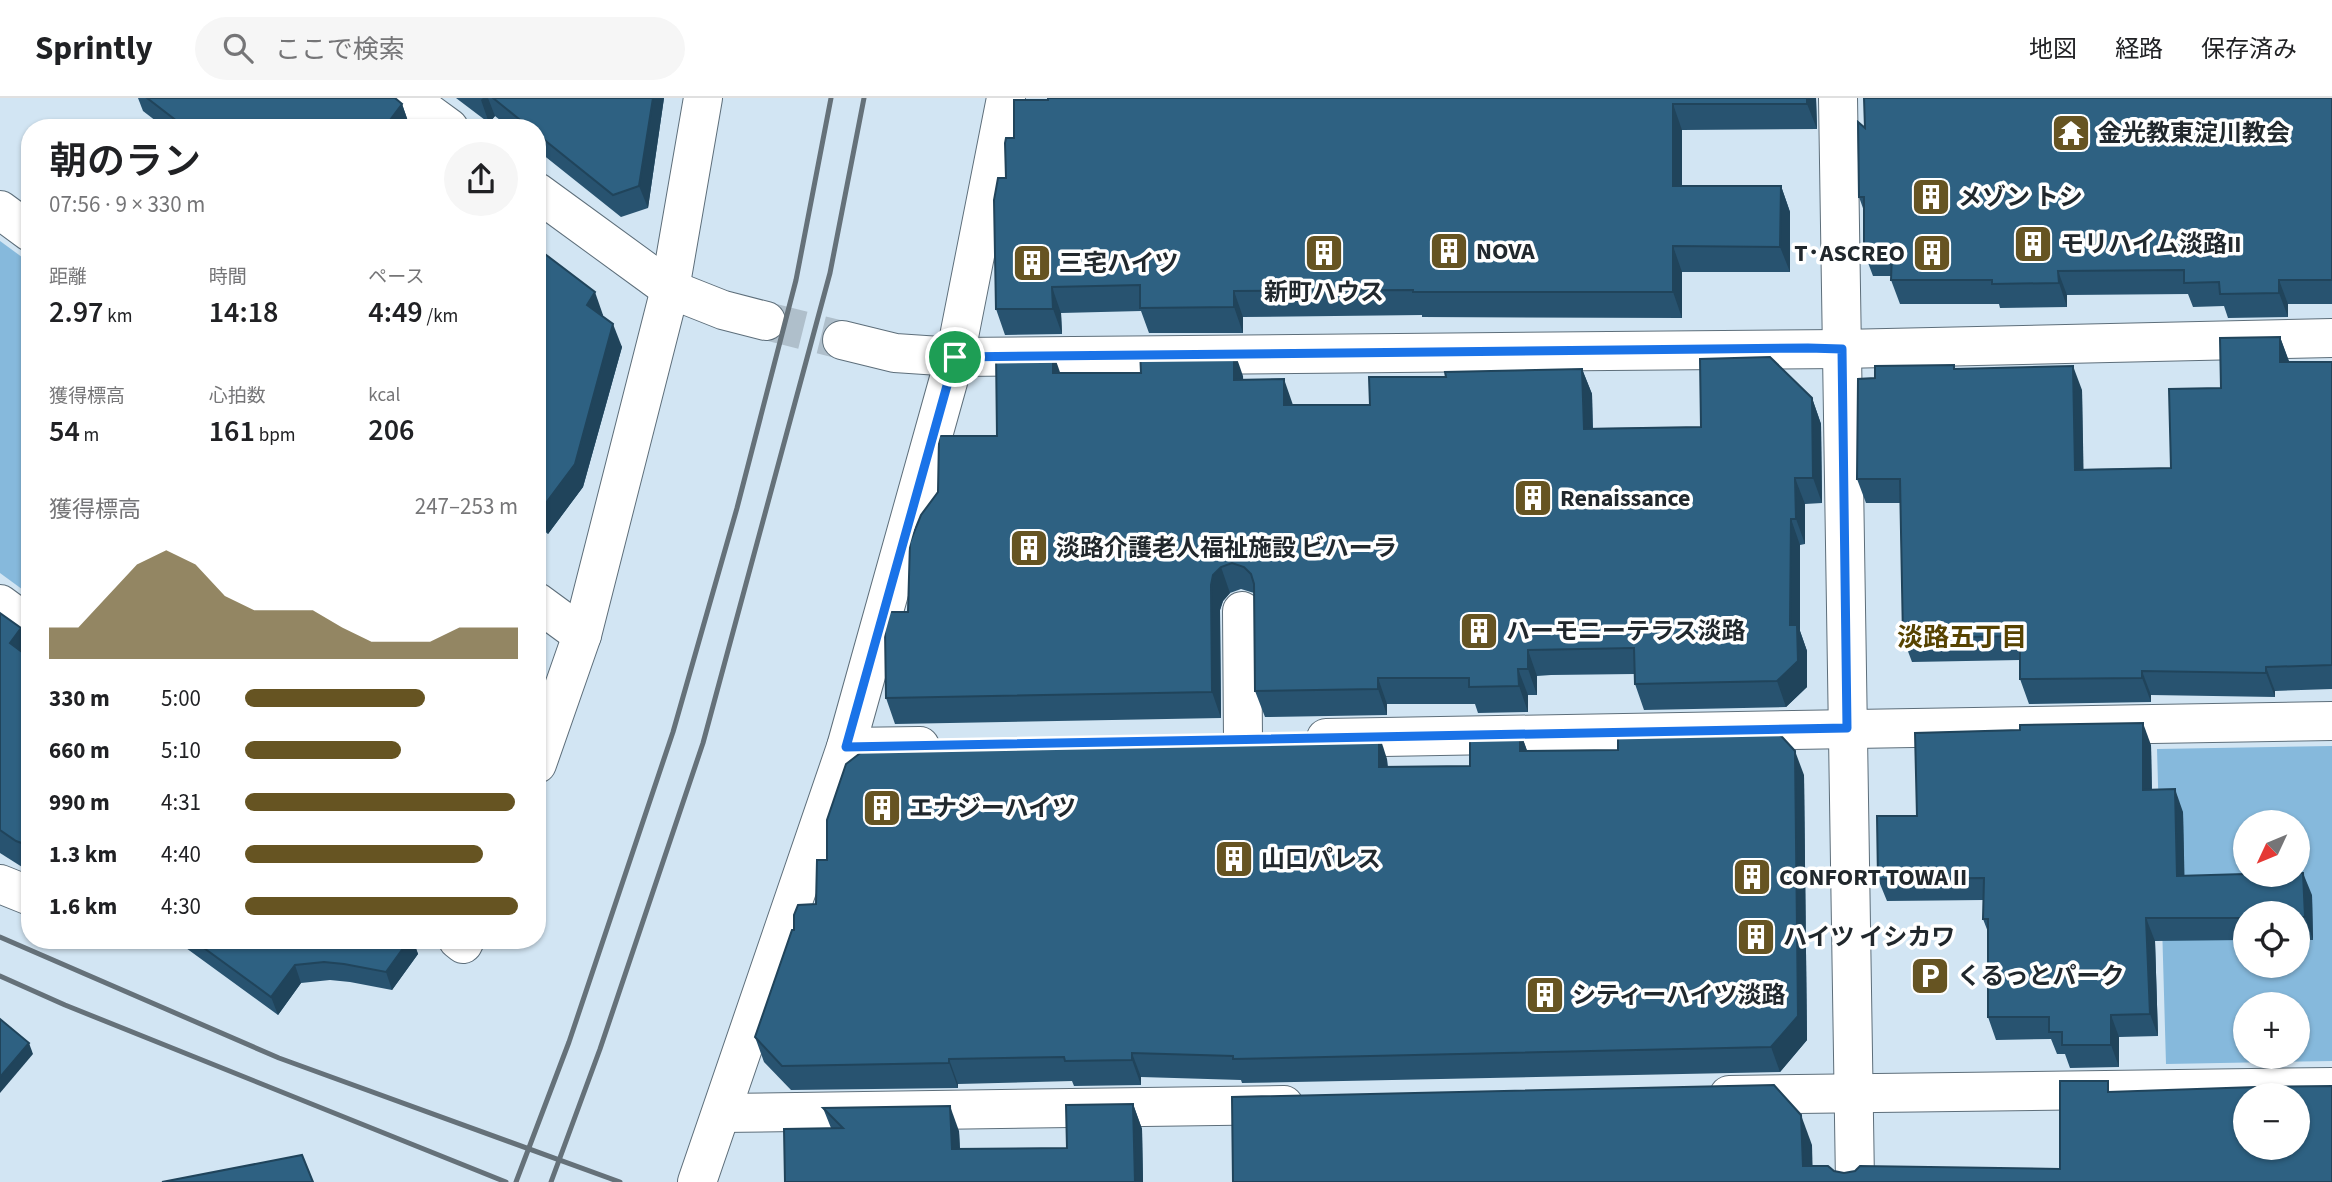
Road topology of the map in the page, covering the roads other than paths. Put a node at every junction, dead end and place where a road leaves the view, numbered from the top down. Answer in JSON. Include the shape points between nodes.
{"nodes":[{"id":1,"x":408,"y":98,"type":"edge"},
{"id":2,"x":703,"y":98,"type":"edge"},
{"id":3,"x":1006,"y":98,"type":"edge"},
{"id":4,"x":1838,"y":98,"type":"edge"},
{"id":5,"x":437,"y":119,"type":"edge"},
{"id":6,"x":546,"y":199,"type":"edge"},
{"id":7,"x":0,"y":210,"type":"edge"},
{"id":8,"x":21,"y":225,"type":"edge"},
{"id":9,"x":670,"y":289,"type":"junction"},
{"id":10,"x":766,"y":321,"type":"tunnel mouth"},
{"id":11,"x":2332,"y":338,"type":"edge"},
{"id":12,"x":842,"y":340,"type":"tunnel mouth"},
{"id":13,"x":1842,"y":349,"type":"junction"},
{"id":14,"x":955,"y":357,"type":"junction"},
{"id":15,"x":0,"y":604,"type":"edge"},
{"id":16,"x":546,"y":609,"type":"edge"},
{"id":17,"x":1242,"y":611,"type":"dead end"},
{"id":18,"x":21,"y":619,"type":"edge"},
{"id":19,"x":582,"y":635,"type":"junction"},
{"id":20,"x":2332,"y":721,"type":"edge"},
{"id":21,"x":1847,"y":728,"type":"junction"},
{"id":22,"x":546,"y":738,"type":"edge"},
{"id":23,"x":955,"y":745,"type":"edge"},
{"id":24,"x":846,"y":747,"type":"junction"},
{"id":25,"x":0,"y":884,"type":"edge"},
{"id":26,"x":21,"y":892,"type":"edge"},
{"id":27,"x":2332,"y":1087,"type":"edge"},
{"id":28,"x":1854,"y":1091,"type":"junction"},
{"id":29,"x":1697,"y":1096,"type":"edge"},
{"id":30,"x":1324,"y":1104,"type":"edge"},
{"id":31,"x":722,"y":1113,"type":"junction"},
{"id":32,"x":697,"y":1182,"type":"edge"},
{"id":33,"x":1855,"y":1182,"type":"edge"}],
"edges":[{"from":1,"to":5,"type":"street"},
{"from":2,"to":9,"type":"street"},
{"from":3,"to":14,"type":"street"},
{"from":4,"to":13,"type":"street"},
{"from":6,"to":9,"type":"street"},
{"from":7,"to":8,"type":"street"},
{"from":9,"to":10,"type":"street"},
{"from":9,"to":19,"type":"street"},
{"from":11,"to":13,"type":"street"},
{"from":12,"to":14,"type":"street","via":[[895,353]]},
{"from":13,"to":14,"type":"street"},
{"from":13,"to":21,"type":"street"},
{"from":14,"to":24,"type":"street"},
{"from":15,"to":18,"type":"street"},
{"from":16,"to":19,"type":"street"},
{"from":17,"to":21,"type":"street","via":[[1257,739]]},
{"from":19,"to":22,"type":"street"},
{"from":20,"to":21,"type":"street"},
{"from":21,"to":28,"type":"street"},
{"from":23,"to":24,"type":"street"},
{"from":24,"to":31,"type":"street"},
{"from":25,"to":26,"type":"street"},
{"from":27,"to":28,"type":"street"},
{"from":28,"to":29,"type":"street"},
{"from":28,"to":33,"type":"street"},
{"from":30,"to":31,"type":"street"},
{"from":31,"to":32,"type":"street"}]}
